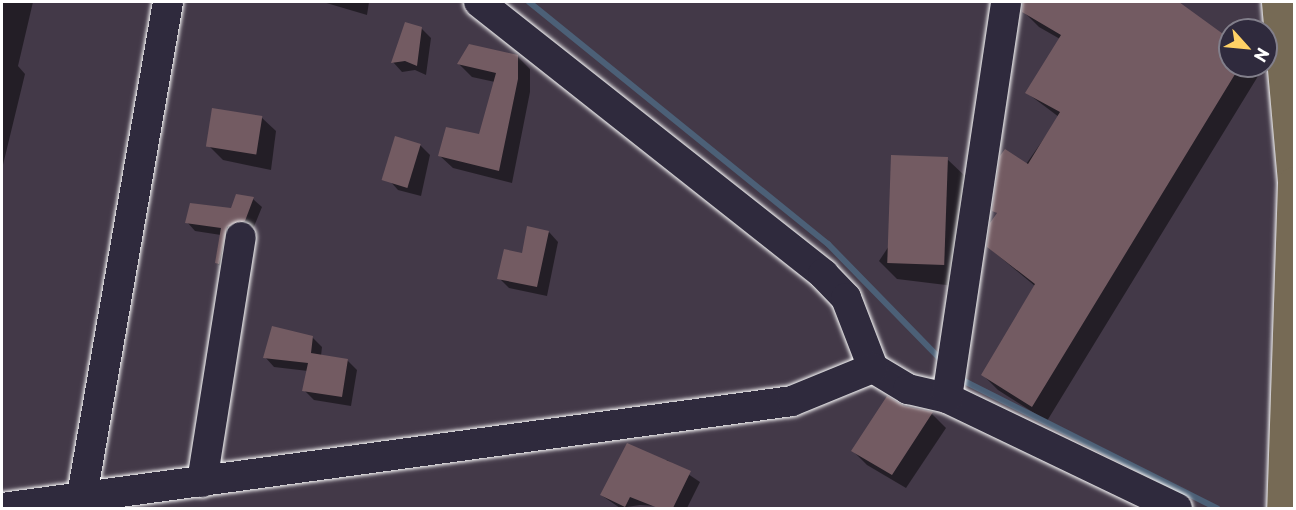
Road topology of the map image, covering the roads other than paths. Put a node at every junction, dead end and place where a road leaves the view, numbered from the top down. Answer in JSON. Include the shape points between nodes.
{"nodes":[{"id":1,"x":168,"y":2,"type":"edge"},
{"id":2,"x":479,"y":2,"type":"edge"},
{"id":3,"x":1006,"y":2,"type":"edge"},
{"id":4,"x":1271,"y":2,"type":"edge"},
{"id":5,"x":1278,"y":2,"type":"edge"},
{"id":6,"x":241,"y":237,"type":"dead end"},
{"id":7,"x":873,"y":369,"type":"junction"},
{"id":8,"x":947,"y":398,"type":"junction"},
{"id":9,"x":202,"y":482,"type":"junction"},
{"id":10,"x":82,"y":496,"type":"junction"},
{"id":11,"x":2,"y":508,"type":"edge"},
{"id":12,"x":1177,"y":508,"type":"edge"},
{"id":13,"x":1269,"y":508,"type":"edge"},
{"id":14,"x":1283,"y":508,"type":"edge"}],
"edges":[{"from":1,"to":10,"type":"street"},
{"from":2,"to":7,"type":"street","via":[[823,274],[846,298]]},
{"from":3,"to":8,"type":"street"},
{"from":4,"to":13,"type":"street","via":[[1278,48],[1283,321]]},
{"from":5,"to":14,"type":"highway","via":[[1294,183]]},
{"from":6,"to":9,"type":"street"},
{"from":7,"to":8,"type":"street","via":[[908,388]]},
{"from":7,"to":9,"type":"street","via":[[792,400]]},
{"from":8,"to":12,"type":"street"},
{"from":9,"to":10,"type":"street"},
{"from":10,"to":11,"type":"street"}]}
